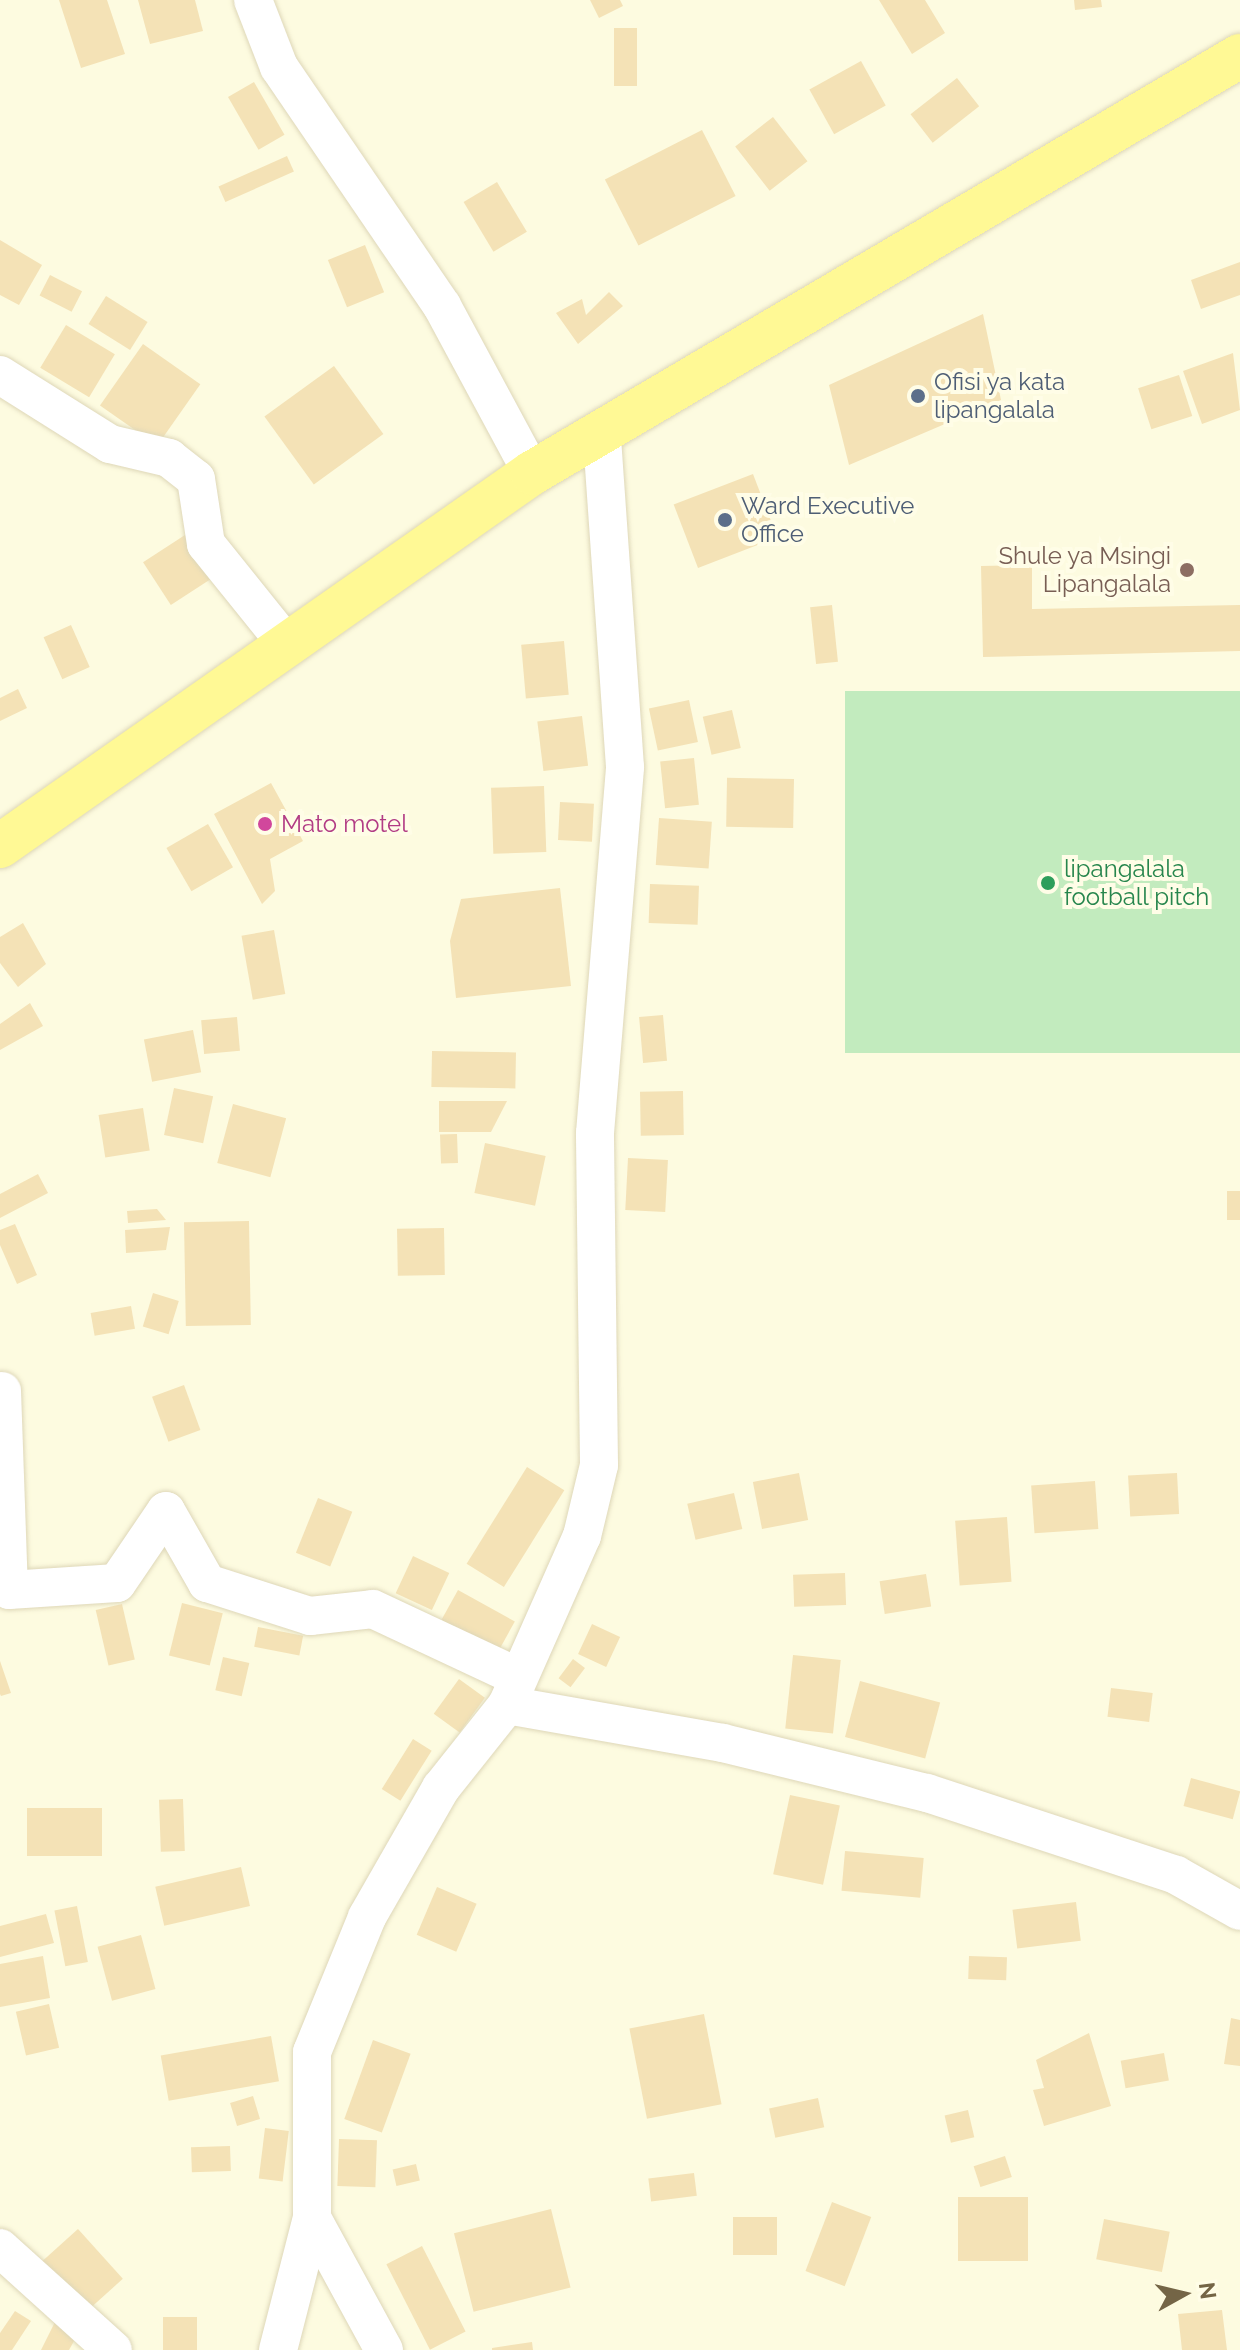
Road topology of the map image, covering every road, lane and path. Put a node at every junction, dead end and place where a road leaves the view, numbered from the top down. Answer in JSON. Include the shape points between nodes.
{"nodes":[{"id":1,"x":253,"y":0,"type":"edge"},
{"id":2,"x":1240,"y":56,"type":"edge"},
{"id":3,"x":0,"y":375,"type":"edge"},
{"id":4,"x":602,"y":434,"type":"junction"},
{"id":5,"x":532,"y":473,"type":"junction"},
{"id":6,"x":284,"y":641,"type":"junction"},
{"id":7,"x":0,"y":846,"type":"edge"},
{"id":8,"x":2,"y":1391,"type":"edge"},
{"id":9,"x":512,"y":1691,"type":"junction"},
{"id":10,"x":1240,"y":1911,"type":"edge"},
{"id":11,"x":312,"y":2218,"type":"junction"},
{"id":12,"x":0,"y":2248,"type":"edge"},
{"id":13,"x":113,"y":2350,"type":"edge"},
{"id":14,"x":278,"y":2350,"type":"edge"},
{"id":15,"x":384,"y":2350,"type":"edge"}],
"edges":[{"from":1,"to":5,"type":"street","via":[[279,67],[442,306]]},
{"from":2,"to":4,"type":"main road"},
{"from":3,"to":6,"type":"street","via":[[110,444],[169,458],[196,479],[206,544]]},
{"from":4,"to":5,"type":"main road"},
{"from":4,"to":9,"type":"street","via":[[625,767],[595,1133],[599,1465],[582,1536]]},
{"from":5,"to":6,"type":"main road"},
{"from":6,"to":7,"type":"main road"},
{"from":8,"to":9,"type":"street","via":[[9,1590],[117,1583],[166,1511],[207,1583],[310,1616],[373,1609]]},
{"from":9,"to":10,"type":"street","via":[[927,1793],[1176,1875]]},
{"from":9,"to":11,"type":"street","via":[[441,1788],[375,1904],[312,2052]]},
{"from":11,"to":14,"type":"street"},
{"from":11,"to":15,"type":"street"},
{"from":12,"to":13,"type":"street"}]}
